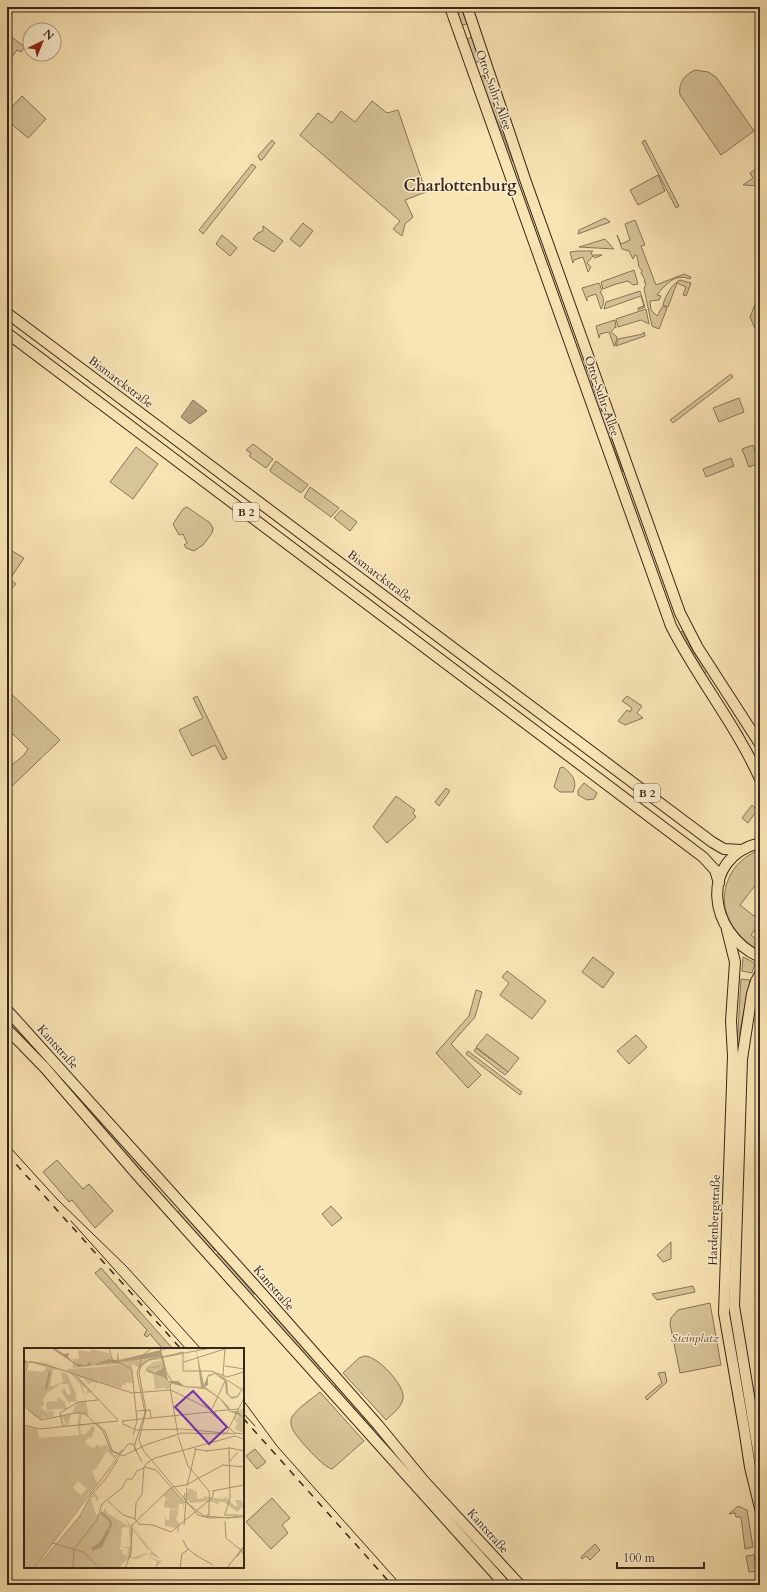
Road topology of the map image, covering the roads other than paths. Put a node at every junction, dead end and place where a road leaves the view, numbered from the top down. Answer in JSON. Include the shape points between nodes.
{"nodes":[{"id":1,"x":450,"y":7,"type":"edge"},
{"id":2,"x":466,"y":7,"type":"edge"},
{"id":3,"x":7,"y":313,"type":"edge"},
{"id":4,"x":7,"y":333,"type":"edge"},
{"id":5,"x":760,"y":744,"type":"edge"},
{"id":6,"x":760,"y":779,"type":"edge"},
{"id":7,"x":760,"y":843,"type":"edge"},
{"id":8,"x":741,"y":850,"type":"junction"},
{"id":9,"x":719,"y":883,"type":"junction"},
{"id":10,"x":727,"y":930,"type":"junction"},
{"id":11,"x":760,"y":957,"type":"edge"},
{"id":12,"x":760,"y":974,"type":"edge"},
{"id":13,"x":7,"y":1010,"type":"edge"},
{"id":14,"x":7,"y":1029,"type":"edge"},
{"id":15,"x":760,"y":1462,"type":"edge"},
{"id":16,"x":760,"y":1508,"type":"edge"},
{"id":17,"x":505,"y":1585,"type":"edge"},
{"id":18,"x":520,"y":1585,"type":"edge"}],
"edges":[{"from":1,"to":6,"type":"main road","name":"Otto-Suhr-Allee","via":[[671,626],[746,749]]},
{"from":2,"to":5,"type":"main road","name":"Otto-Suhr-Allee","via":[[680,613],[698,648]]},
{"from":3,"to":8,"type":"main road","name":"Bismarckstraße","number":"B 2","via":[[715,844],[724,849]]},
{"from":4,"to":9,"type":"main road","number":"B 2","via":[[703,857],[712,865]]},
{"from":7,"to":8,"type":"main road","number":"B 2"},
{"from":8,"to":9,"type":"main road","via":[[726,865]]},
{"from":9,"to":10,"type":"main road","number":"B 2","via":[[718,907]]},
{"from":10,"to":11,"type":"main road","number":"B 2","via":[[746,950]]},
{"from":10,"to":16,"type":"main road","name":"Hardenbergstraße","via":[[735,968],[724,1313],[746,1447]]},
{"from":12,"to":15,"type":"main road","name":"Hardenbergstraße","via":[[752,994],[742,1059],[734,1306]]},
{"from":13,"to":18,"type":"main road","name":"Kantstraße","via":[[381,1428],[424,1481]]},
{"from":14,"to":17,"type":"main road","name":"Kantstraße","via":[[45,1068]]}]}
